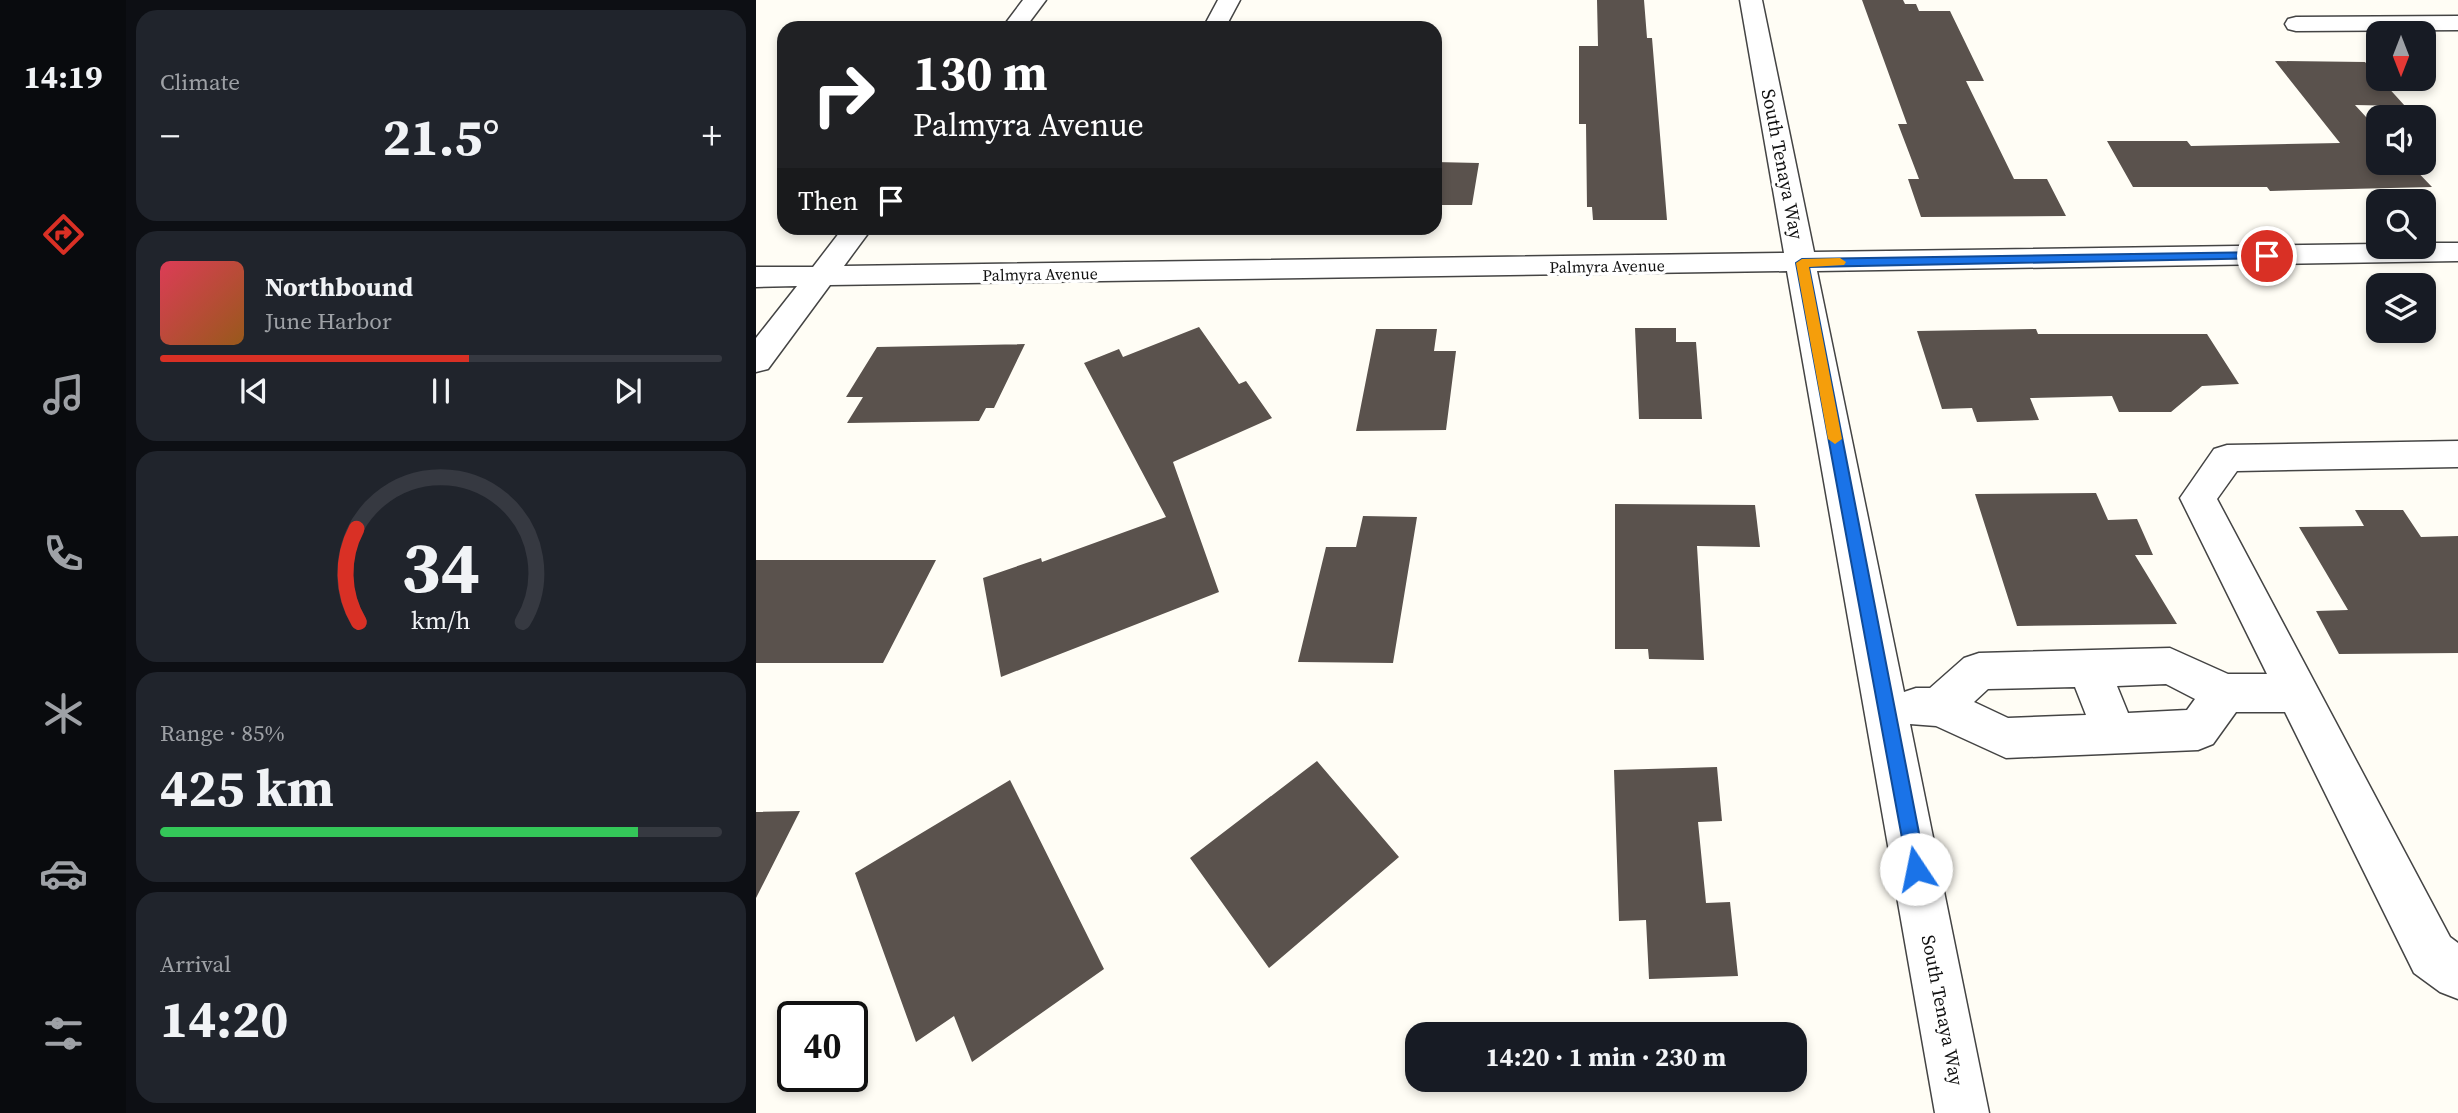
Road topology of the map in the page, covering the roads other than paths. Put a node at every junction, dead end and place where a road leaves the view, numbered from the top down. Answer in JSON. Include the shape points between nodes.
{"nodes":[{"id":1,"x":1035,"y":0,"type":"edge"},
{"id":2,"x":1229,"y":0,"type":"edge"},
{"id":3,"x":1751,"y":0,"type":"edge"},
{"id":4,"x":1018,"y":21,"type":"edge"},
{"id":5,"x":1218,"y":21,"type":"edge"},
{"id":6,"x":2458,"y":23,"type":"edge"},
{"id":7,"x":2296,"y":24,"type":"dead end"},
{"id":8,"x":852,"y":235,"type":"edge"},
{"id":9,"x":2458,"y":253,"type":"edge"},
{"id":10,"x":1802,"y":263,"type":"junction"},
{"id":11,"x":820,"y":276,"type":"junction"},
{"id":12,"x":756,"y":277,"type":"edge"},
{"id":13,"x":756,"y":361,"type":"edge"},
{"id":14,"x":2458,"y":454,"type":"edge"},
{"id":15,"x":2089,"y":668,"type":"junction"},
{"id":16,"x":2225,"y":693,"type":"junction"},
{"id":17,"x":2298,"y":693,"type":"junction"},
{"id":18,"x":1885,"y":707,"type":"junction"},
{"id":19,"x":1939,"y":707,"type":"junction"},
{"id":20,"x":2115,"y":734,"type":"junction"},
{"id":21,"x":2458,"y":974,"type":"edge"},
{"id":22,"x":1962,"y":1113,"type":"edge"}],
"edges":[{"from":1,"to":4,"type":"street"},
{"from":2,"to":5,"type":"street"},
{"from":3,"to":10,"type":"street","name":"South Tenaya Way"},
{"from":6,"to":7,"type":"street"},
{"from":8,"to":11,"type":"street"},
{"from":9,"to":10,"type":"street","name":"Palmyra Avenue"},
{"from":10,"to":11,"type":"street","name":"Palmyra Avenue"},
{"from":10,"to":18,"type":"street","name":"South Tenaya Way"},
{"from":11,"to":12,"type":"street","name":"Palmyra Avenue"},
{"from":11,"to":13,"type":"street"},
{"from":14,"to":17,"type":"street","via":[[2227,458],[2198,498]]},
{"from":15,"to":16,"type":"street","via":[[2170,666]]},
{"from":15,"to":19,"type":"street","via":[[1979,671]]},
{"from":15,"to":20,"type":"street"},
{"from":16,"to":17,"type":"street"},
{"from":16,"to":20,"type":"street","via":[[2198,730]]},
{"from":17,"to":21,"type":"street","via":[[2432,955]]},
{"from":18,"to":19,"type":"street"},
{"from":18,"to":22,"type":"street","name":"South Tenaya Way"},
{"from":19,"to":20,"type":"street","via":[[2006,738]]}]}
